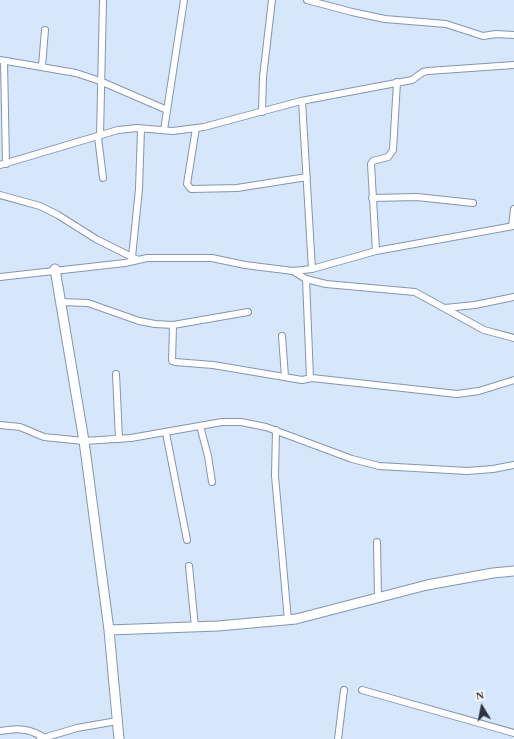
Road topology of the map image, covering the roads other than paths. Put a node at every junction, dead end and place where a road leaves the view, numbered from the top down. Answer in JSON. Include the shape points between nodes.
{"nodes":[{"id":1,"x":103,"y":0,"type":"edge"},
{"id":2,"x":184,"y":0,"type":"edge"},
{"id":3,"x":272,"y":0,"type":"edge"},
{"id":4,"x":307,"y":0,"type":"edge"},
{"id":5,"x":45,"y":30,"type":"dead end"},
{"id":6,"x":514,"y":35,"type":"edge"},
{"id":7,"x":2,"y":60,"type":"edge"},
{"id":8,"x":514,"y":65,"type":"edge"},
{"id":9,"x":42,"y":66,"type":"junction"},
{"id":10,"x":100,"y":81,"type":"junction"},
{"id":11,"x":397,"y":82,"type":"junction"},
{"id":12,"x":302,"y":101,"type":"junction"},
{"id":13,"x":167,"y":110,"type":"junction"},
{"id":14,"x":262,"y":112,"type":"junction"},
{"id":15,"x":196,"y":128,"type":"junction"},
{"id":16,"x":141,"y":129,"type":"junction"},
{"id":17,"x":164,"y":130,"type":"junction"},
{"id":18,"x":99,"y":136,"type":"junction"},
{"id":19,"x":3,"y":164,"type":"edge"},
{"id":20,"x":307,"y":177,"type":"junction"},
{"id":21,"x":103,"y":178,"type":"dead end"},
{"id":22,"x":0,"y":195,"type":"edge"},
{"id":23,"x":372,"y":198,"type":"junction"},
{"id":24,"x":473,"y":203,"type":"dead end"},
{"id":25,"x":514,"y":208,"type":"edge"},
{"id":26,"x":513,"y":226,"type":"edge"},
{"id":27,"x":376,"y":251,"type":"junction"},
{"id":28,"x":132,"y":256,"type":"junction"},
{"id":29,"x":138,"y":260,"type":"junction"},
{"id":30,"x":54,"y":269,"type":"junction"},
{"id":31,"x":312,"y":269,"type":"junction"},
{"id":32,"x":293,"y":271,"type":"junction"},
{"id":33,"x":0,"y":277,"type":"edge"},
{"id":34,"x":306,"y":279,"type":"junction"},
{"id":35,"x":514,"y":297,"type":"edge"},
{"id":36,"x":60,"y":302,"type":"junction"},
{"id":37,"x":445,"y":308,"type":"junction"},
{"id":38,"x":248,"y":312,"type":"dead end"},
{"id":39,"x":173,"y":325,"type":"junction"},
{"id":40,"x":282,"y":336,"type":"dead end"},
{"id":41,"x":514,"y":338,"type":"edge"},
{"id":42,"x":116,"y":374,"type":"dead end"},
{"id":43,"x":285,"y":377,"type":"junction"},
{"id":44,"x":310,"y":378,"type":"junction"},
{"id":45,"x":514,"y":380,"type":"edge"},
{"id":46,"x":0,"y":425,"type":"edge"},
{"id":47,"x":200,"y":426,"type":"junction"},
{"id":48,"x":276,"y":430,"type":"junction"},
{"id":49,"x":166,"y":433,"type":"junction"},
{"id":50,"x":119,"y":439,"type":"junction"},
{"id":51,"x":84,"y":441,"type":"junction"},
{"id":52,"x":514,"y":465,"type":"edge"},
{"id":53,"x":212,"y":482,"type":"dead end"},
{"id":54,"x":186,"y":540,"type":"dead end"},
{"id":55,"x":377,"y":542,"type":"dead end"},
{"id":56,"x":189,"y":566,"type":"dead end"},
{"id":57,"x":514,"y":571,"type":"edge"},
{"id":58,"x":378,"y":598,"type":"junction"},
{"id":59,"x":288,"y":620,"type":"junction"},
{"id":60,"x":195,"y":627,"type":"junction"},
{"id":61,"x":110,"y":630,"type":"junction"},
{"id":62,"x":344,"y":690,"type":"dead end"},
{"id":63,"x":362,"y":690,"type":"dead end"},
{"id":64,"x":118,"y":721,"type":"junction"},
{"id":65,"x":0,"y":731,"type":"edge"},
{"id":66,"x":514,"y":733,"type":"edge"},
{"id":67,"x":43,"y":738,"type":"edge"},
{"id":68,"x":119,"y":739,"type":"edge"},
{"id":69,"x":338,"y":739,"type":"edge"}],
"edges":[{"from":1,"to":10,"type":"street"},
{"from":2,"to":13,"type":"street"},
{"from":3,"to":14,"type":"street","via":[[263,77]]},
{"from":4,"to":6,"type":"street","via":[[385,19],[446,24],[483,36]]},
{"from":5,"to":9,"type":"street"},
{"from":7,"to":9,"type":"street"},
{"from":7,"to":19,"type":"street"},
{"from":8,"to":11,"type":"street","via":[[435,70],[423,72],[412,80]]},
{"from":9,"to":10,"type":"street","via":[[76,72]]},
{"from":10,"to":13,"type":"street"},
{"from":10,"to":18,"type":"street"},
{"from":11,"to":12,"type":"street"},
{"from":11,"to":23,"type":"street","via":[[392,150],[388,157],[372,162]]},
{"from":12,"to":14,"type":"street"},
{"from":12,"to":20,"type":"street"},
{"from":13,"to":17,"type":"street"},
{"from":14,"to":15,"type":"street"},
{"from":15,"to":17,"type":"street"},
{"from":15,"to":20,"type":"street","via":[[187,180],[191,189],[237,188]]},
{"from":16,"to":17,"type":"street"},
{"from":16,"to":18,"type":"street","via":[[118,130]]},
{"from":16,"to":28,"type":"street","via":[[139,189]]},
{"from":18,"to":19,"type":"street"},
{"from":18,"to":21,"type":"street"},
{"from":20,"to":31,"type":"street"},
{"from":22,"to":28,"type":"street","via":[[40,206],[96,239]]},
{"from":23,"to":24,"type":"street","via":[[410,197]]},
{"from":23,"to":27,"type":"street"},
{"from":25,"to":26,"type":"street"},
{"from":26,"to":27,"type":"street"},
{"from":27,"to":31,"type":"street"},
{"from":28,"to":29,"type":"street"},
{"from":29,"to":30,"type":"street"},
{"from":29,"to":32,"type":"street","via":[[212,258],[246,266]]},
{"from":30,"to":33,"type":"street"},
{"from":30,"to":36,"type":"street"},
{"from":31,"to":32,"type":"street"},
{"from":32,"to":34,"type":"street"},
{"from":34,"to":37,"type":"street","via":[[326,284],[415,292]]},
{"from":34,"to":44,"type":"street"},
{"from":35,"to":37,"type":"street"},
{"from":36,"to":39,"type":"street","via":[[88,303],[139,321]]},
{"from":36,"to":51,"type":"street"},
{"from":37,"to":41,"type":"street","via":[[484,330]]},
{"from":38,"to":39,"type":"street"},
{"from":39,"to":43,"type":"street","via":[[172,361]]},
{"from":40,"to":43,"type":"street"},
{"from":42,"to":50,"type":"street"},
{"from":43,"to":44,"type":"street","via":[[302,380]]},
{"from":44,"to":45,"type":"street","via":[[464,394]]},
{"from":46,"to":51,"type":"street","via":[[20,427],[44,437]]},
{"from":47,"to":48,"type":"street","via":[[228,421]]},
{"from":47,"to":49,"type":"street"},
{"from":47,"to":53,"type":"street"},
{"from":48,"to":52,"type":"street","via":[[352,459],[379,466],[467,471]]},
{"from":48,"to":59,"type":"street","via":[[276,476]]},
{"from":49,"to":50,"type":"street"},
{"from":49,"to":54,"type":"street"},
{"from":50,"to":51,"type":"street"},
{"from":51,"to":61,"type":"street"},
{"from":55,"to":58,"type":"street"},
{"from":56,"to":60,"type":"street"},
{"from":57,"to":58,"type":"street","via":[[427,585]]},
{"from":58,"to":59,"type":"street"},
{"from":59,"to":60,"type":"street"},
{"from":60,"to":61,"type":"street"},
{"from":61,"to":64,"type":"street"},
{"from":62,"to":69,"type":"street"},
{"from":63,"to":66,"type":"street"},
{"from":64,"to":67,"type":"street","via":[[77,728]]},
{"from":64,"to":68,"type":"street"},
{"from":65,"to":67,"type":"street","via":[[16,728],[37,732]]}]}
